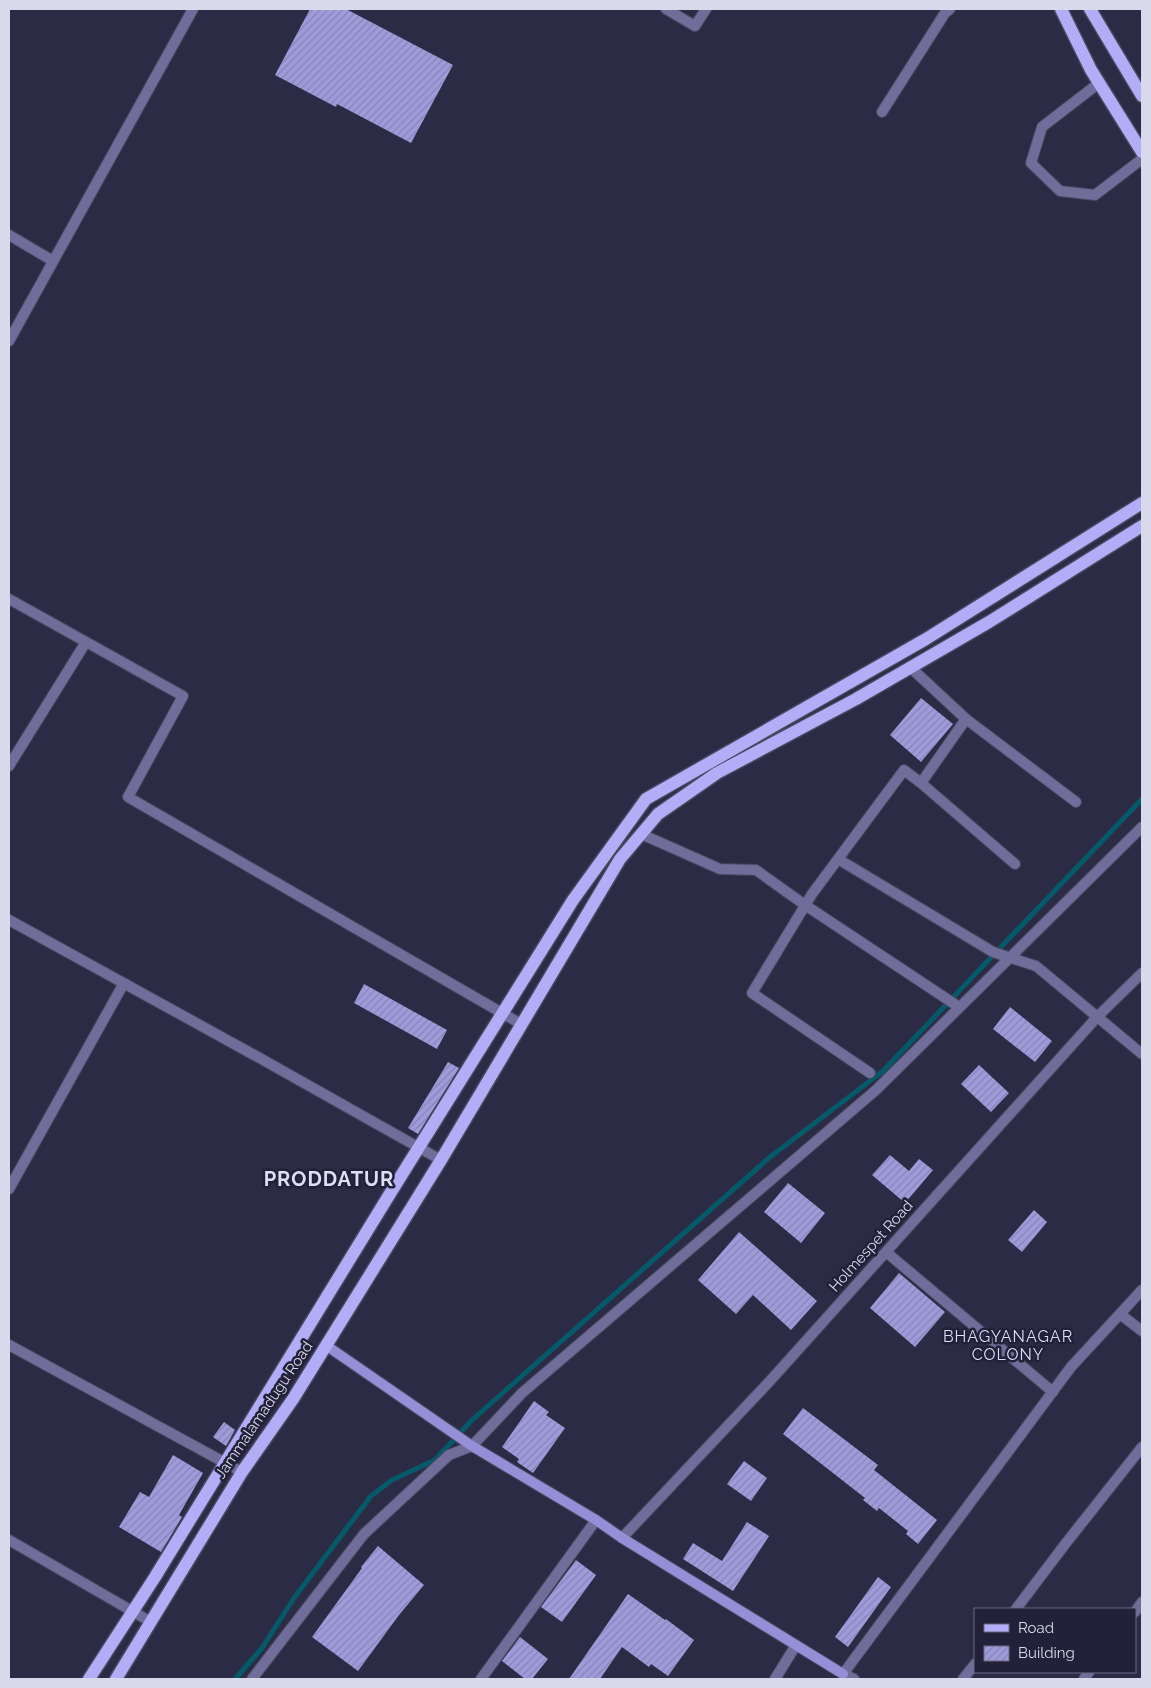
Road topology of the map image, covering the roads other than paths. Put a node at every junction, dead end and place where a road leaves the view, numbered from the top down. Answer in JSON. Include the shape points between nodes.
{"nodes":[{"id":1,"x":193,"y":9,"type":"edge"},
{"id":2,"x":666,"y":9,"type":"edge"},
{"id":3,"x":706,"y":9,"type":"edge"},
{"id":4,"x":950,"y":9,"type":"edge"},
{"id":5,"x":1061,"y":9,"type":"edge"},
{"id":6,"x":1090,"y":9,"type":"edge"},
{"id":7,"x":1099,"y":83,"type":"junction"},
{"id":8,"x":1142,"y":96,"type":"edge"},
{"id":9,"x":882,"y":112,"type":"dead end"},
{"id":10,"x":1142,"y":152,"type":"edge"},
{"id":11,"x":1142,"y":159,"type":"edge"},
{"id":12,"x":9,"y":235,"type":"edge"},
{"id":13,"x":53,"y":262,"type":"junction"},
{"id":14,"x":9,"y":341,"type":"edge"},
{"id":15,"x":1142,"y":503,"type":"edge"},
{"id":16,"x":1142,"y":526,"type":"edge"},
{"id":17,"x":9,"y":600,"type":"edge"},
{"id":18,"x":86,"y":642,"type":"junction"},
{"id":19,"x":910,"y":667,"type":"junction"},
{"id":20,"x":966,"y":719,"type":"junction"},
{"id":21,"x":9,"y":766,"type":"edge"},
{"id":22,"x":921,"y":783,"type":"junction"},
{"id":23,"x":1076,"y":802,"type":"dead end"},
{"id":24,"x":1142,"y":827,"type":"edge"},
{"id":25,"x":641,"y":834,"type":"junction"},
{"id":26,"x":838,"y":859,"type":"junction"},
{"id":27,"x":1015,"y":864,"type":"dead end"},
{"id":28,"x":805,"y":905,"type":"junction"},
{"id":29,"x":9,"y":920,"type":"edge"},
{"id":30,"x":1009,"y":957,"type":"junction"},
{"id":31,"x":1142,"y":973,"type":"edge"},
{"id":32,"x":124,"y":983,"type":"junction"},
{"id":33,"x":959,"y":1007,"type":"junction"},
{"id":34,"x":503,"y":1013,"type":"junction"},
{"id":35,"x":1098,"y":1016,"type":"junction"},
{"id":36,"x":521,"y":1024,"type":"junction"},
{"id":37,"x":1142,"y":1054,"type":"edge"},
{"id":38,"x":870,"y":1073,"type":"dead end"},
{"id":39,"x":418,"y":1148,"type":"junction"},
{"id":40,"x":441,"y":1160,"type":"junction"},
{"id":41,"x":9,"y":1190,"type":"edge"},
{"id":42,"x":886,"y":1252,"type":"junction"},
{"id":43,"x":1142,"y":1290,"type":"edge"},
{"id":44,"x":1120,"y":1314,"type":"junction"},
{"id":45,"x":1142,"y":1331,"type":"edge"},
{"id":46,"x":9,"y":1345,"type":"edge"},
{"id":47,"x":327,"y":1346,"type":"junction"},
{"id":48,"x":1053,"y":1392,"type":"junction"},
{"id":49,"x":472,"y":1446,"type":"junction"},
{"id":50,"x":1142,"y":1447,"type":"edge"},
{"id":51,"x":225,"y":1462,"type":"junction"},
{"id":52,"x":242,"y":1472,"type":"junction"},
{"id":53,"x":596,"y":1520,"type":"junction"},
{"id":54,"x":622,"y":1538,"type":"junction"},
{"id":55,"x":9,"y":1540,"type":"edge"},
{"id":56,"x":1017,"y":1608,"type":"edge"},
{"id":57,"x":133,"y":1611,"type":"junction"},
{"id":58,"x":151,"y":1622,"type":"junction"},
{"id":59,"x":796,"y":1645,"type":"junction"},
{"id":60,"x":974,"y":1665,"type":"edge"},
{"id":61,"x":843,"y":1674,"type":"junction"},
{"id":62,"x":89,"y":1679,"type":"edge"},
{"id":63,"x":116,"y":1679,"type":"edge"},
{"id":64,"x":252,"y":1679,"type":"edge"},
{"id":65,"x":481,"y":1679,"type":"edge"},
{"id":66,"x":775,"y":1679,"type":"edge"},
{"id":67,"x":854,"y":1679,"type":"edge"},
{"id":68,"x":963,"y":1679,"type":"edge"}],
"edges":[{"from":1,"to":13,"type":"street"},
{"from":2,"to":3,"type":"street","via":[[695,26]]},
{"from":4,"to":9,"type":"street"},
{"from":5,"to":7,"type":"main road"},
{"from":6,"to":8,"type":"main road"},
{"from":7,"to":10,"type":"main road"},
{"from":7,"to":11,"type":"street","via":[[1042,128],[1031,163],[1060,191],[1095,195]]},
{"from":12,"to":13,"type":"street"},
{"from":13,"to":14,"type":"street"},
{"from":15,"to":34,"type":"main road","via":[[926,639],[646,799],[573,900]]},
{"from":16,"to":19,"type":"main road","name":"Jammalamadugu Road","via":[[989,622]]},
{"from":17,"to":18,"type":"street"},
{"from":18,"to":21,"type":"street"},
{"from":18,"to":34,"type":"street","via":[[183,696],[128,797]]},
{"from":19,"to":20,"type":"street"},
{"from":19,"to":25,"type":"main road","name":"Jammalamadugu Road","via":[[717,773],[658,814]]},
{"from":20,"to":22,"type":"street"},
{"from":20,"to":23,"type":"street"},
{"from":22,"to":26,"type":"street","via":[[904,770]]},
{"from":22,"to":27,"type":"street"},
{"from":24,"to":30,"type":"street"},
{"from":25,"to":28,"type":"street","via":[[720,868],[756,870]]},
{"from":25,"to":36,"type":"main road","name":"Jammalamadugu Road","via":[[620,859]]},
{"from":26,"to":28,"type":"street"},
{"from":26,"to":30,"type":"street","via":[[992,952]]},
{"from":28,"to":33,"type":"street"},
{"from":28,"to":38,"type":"street","via":[[752,994]]},
{"from":29,"to":32,"type":"street"},
{"from":30,"to":33,"type":"street"},
{"from":30,"to":35,"type":"street","via":[[1036,966]]},
{"from":31,"to":35,"type":"street","name":"Holmespet Road"},
{"from":32,"to":39,"type":"street"},
{"from":32,"to":41,"type":"street"},
{"from":33,"to":49,"type":"street","via":[[876,1090],[522,1393]]},
{"from":34,"to":36,"type":"street"},
{"from":34,"to":39,"type":"main road"},
{"from":35,"to":37,"type":"street"},
{"from":35,"to":42,"type":"street","name":"Holmespet Road"},
{"from":36,"to":40,"type":"main road","name":"Jammalamadugu Road"},
{"from":39,"to":40,"type":"street"},
{"from":39,"to":51,"type":"main road"},
{"from":40,"to":47,"type":"main road","name":"Jammalamadugu Road"},
{"from":42,"to":48,"type":"street"},
{"from":42,"to":54,"type":"street","name":"Holmespet Road"},
{"from":43,"to":44,"type":"street"},
{"from":44,"to":45,"type":"street"},
{"from":44,"to":48,"type":"street","via":[[1071,1367]]},
{"from":46,"to":51,"type":"street"},
{"from":47,"to":49,"type":"main road"},
{"from":47,"to":52,"type":"main road","name":"Jammalamadugu Road"},
{"from":48,"to":61,"type":"street"},
{"from":49,"to":53,"type":"main road"},
{"from":49,"to":64,"type":"street","via":[[449,1456],[364,1534]]},
{"from":50,"to":56,"type":"street"},
{"from":51,"to":52,"type":"street"},
{"from":51,"to":57,"type":"main road"},
{"from":52,"to":58,"type":"main road","name":"Jammalamadugu Road"},
{"from":53,"to":54,"type":"main road"},
{"from":53,"to":65,"type":"street"},
{"from":54,"to":59,"type":"main road"},
{"from":55,"to":57,"type":"street"},
{"from":57,"to":58,"type":"street"},
{"from":57,"to":62,"type":"main road"},
{"from":58,"to":63,"type":"main road","name":"Jammalamadugu Road"},
{"from":59,"to":61,"type":"main road"},
{"from":59,"to":66,"type":"street"},
{"from":60,"to":68,"type":"street"},
{"from":61,"to":67,"type":"street"}]}
